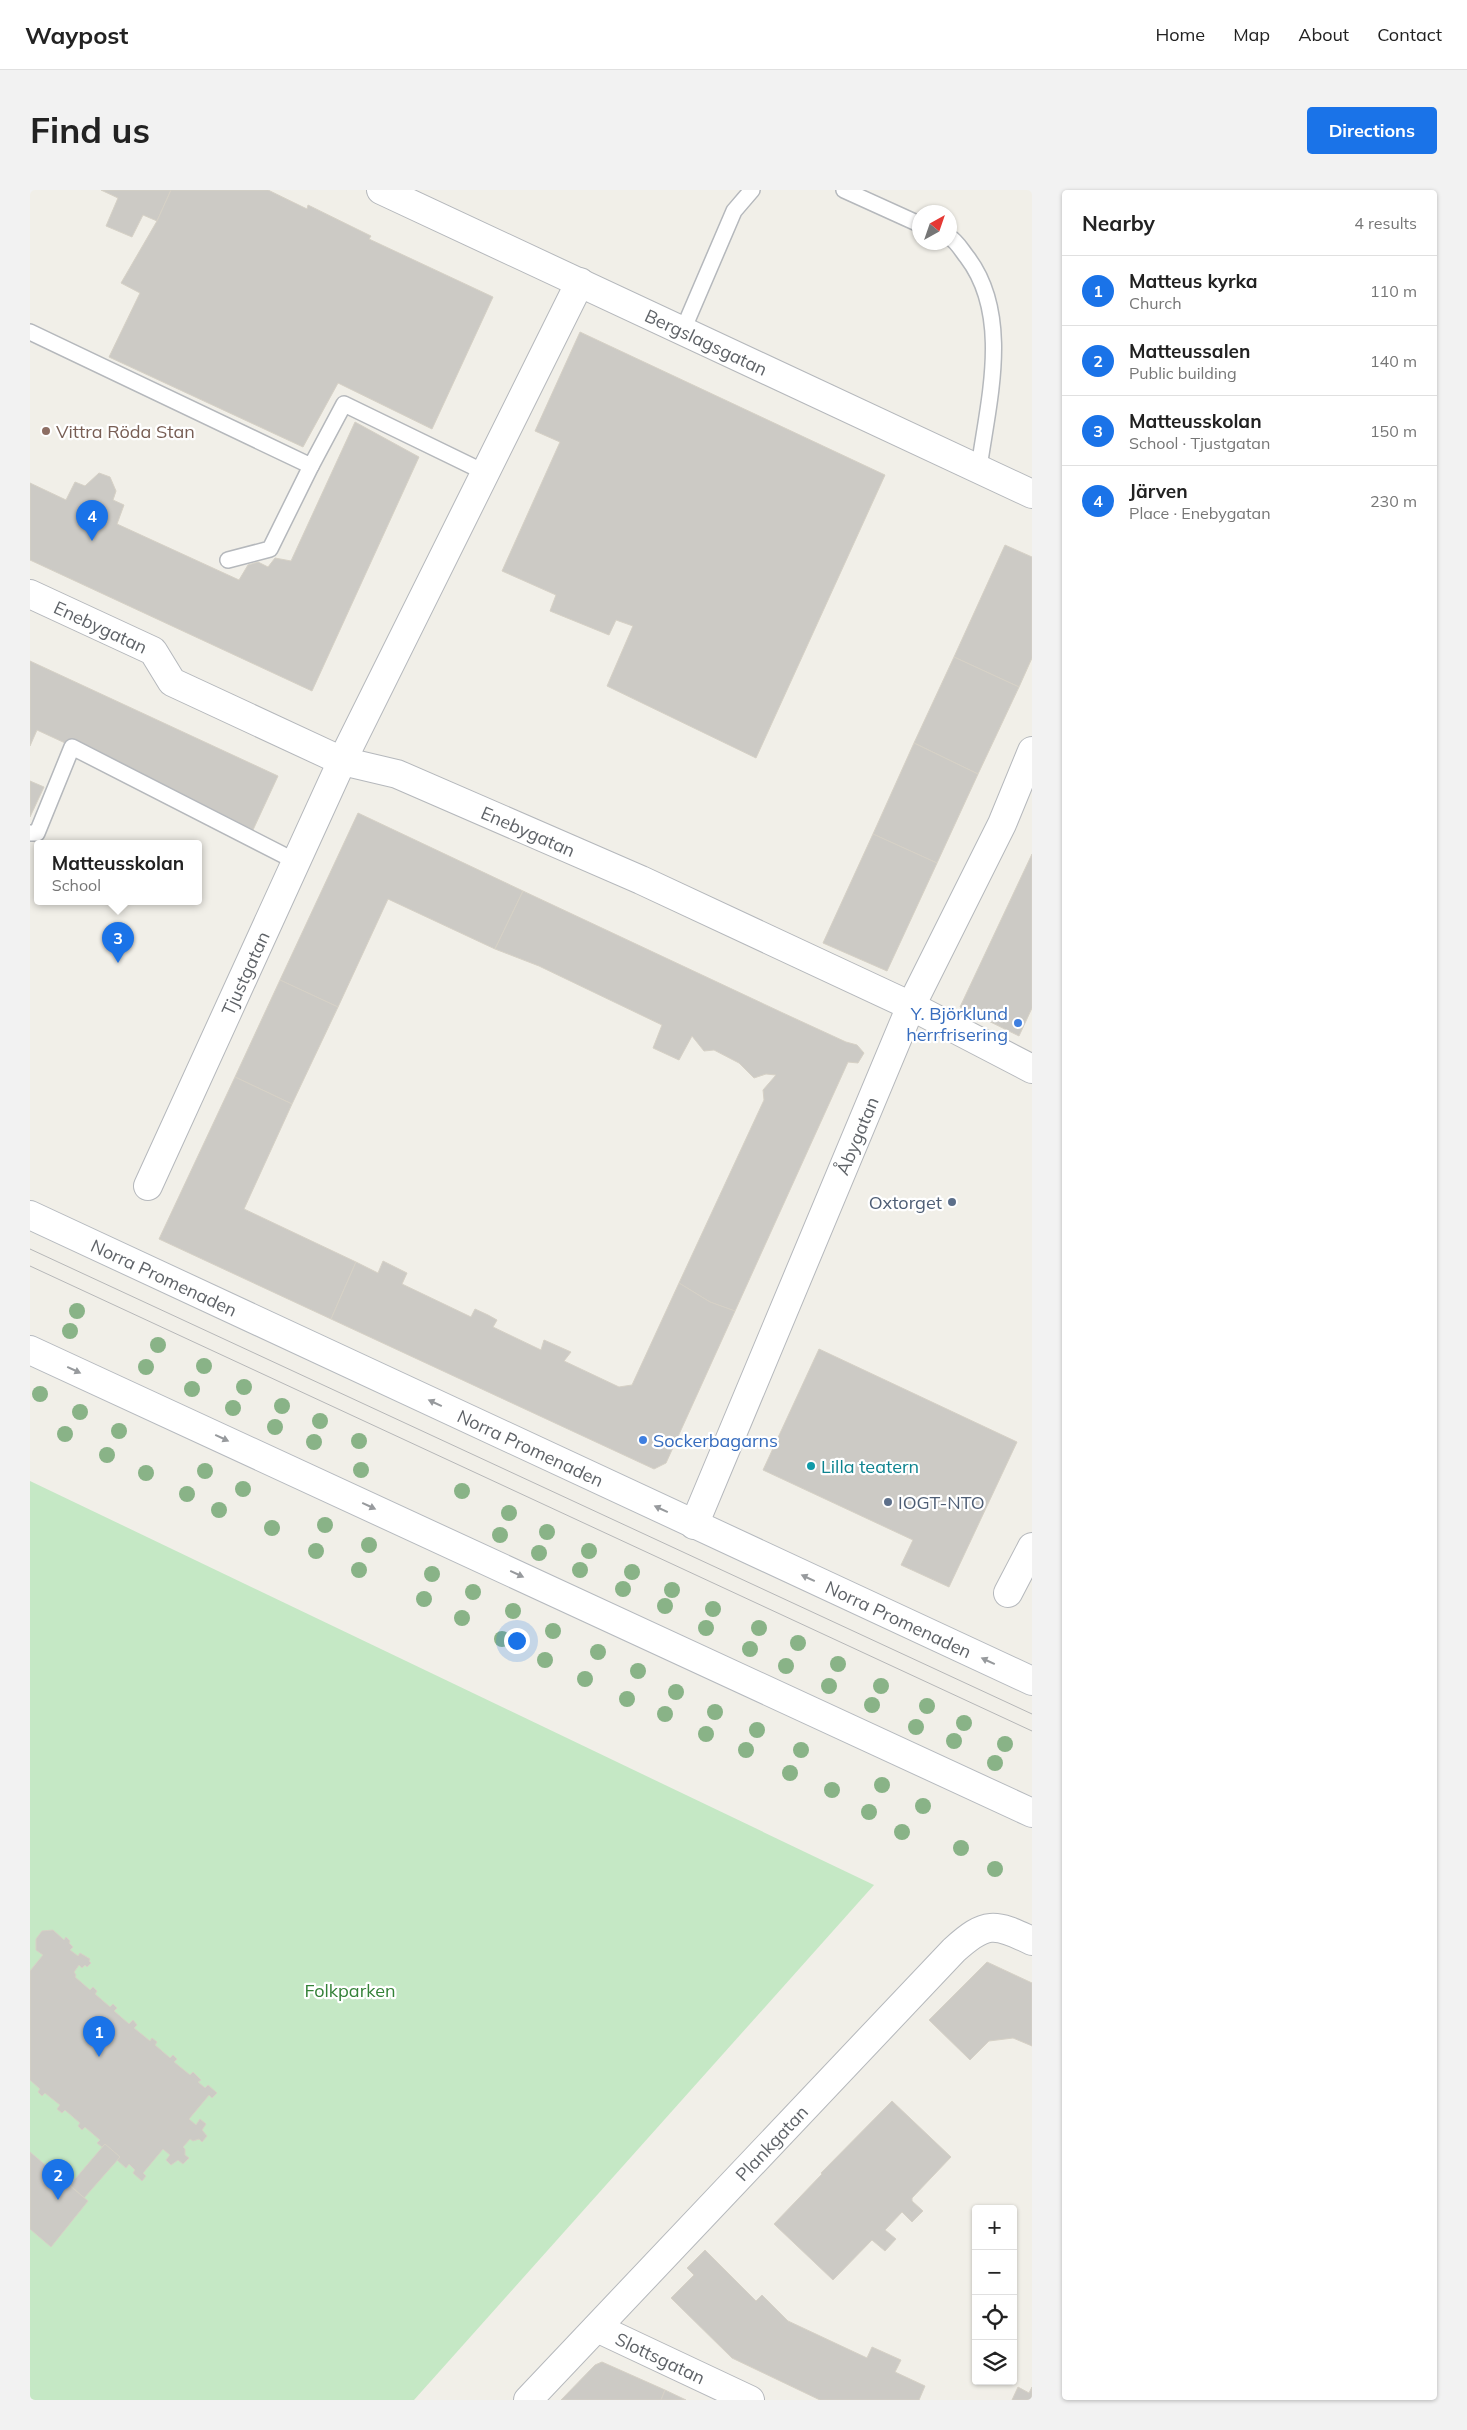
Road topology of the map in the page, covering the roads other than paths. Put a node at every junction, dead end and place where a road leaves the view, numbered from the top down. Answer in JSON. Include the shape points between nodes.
{"nodes":[{"id":1,"x":381,"y":190,"type":"edge"},
{"id":2,"x":752,"y":190,"type":"edge"},
{"id":3,"x":844,"y":190,"type":"edge"},
{"id":4,"x":912,"y":220,"type":"edge"},
{"id":5,"x":957,"y":246,"type":"edge"},
{"id":6,"x":580,"y":282,"type":"junction"},
{"id":7,"x":683,"y":330,"type":"junction"},
{"id":8,"x":30,"y":332,"type":"edge"},
{"id":9,"x":312,"y":466,"type":"junction"},
{"id":10,"x":979,"y":468,"type":"junction"},
{"id":11,"x":486,"y":473,"type":"junction"},
{"id":12,"x":1032,"y":494,"type":"edge"},
{"id":13,"x":228,"y":560,"type":"dead end"},
{"id":14,"x":30,"y":594,"type":"edge"},
{"id":15,"x":1032,"y":751,"type":"edge"},
{"id":16,"x":342,"y":761,"type":"junction"},
{"id":17,"x":30,"y":833,"type":"edge"},
{"id":18,"x":296,"y":862,"type":"junction"},
{"id":19,"x":911,"y":1006,"type":"junction"},
{"id":20,"x":1032,"y":1069,"type":"edge"},
{"id":21,"x":148,"y":1186,"type":"dead end"},
{"id":22,"x":30,"y":1215,"type":"edge"},
{"id":23,"x":30,"y":1350,"type":"edge"},
{"id":24,"x":694,"y":1525,"type":"junction"},
{"id":25,"x":1032,"y":1546,"type":"edge"},
{"id":26,"x":1008,"y":1593,"type":"dead end"},
{"id":27,"x":1032,"y":1681,"type":"edge"},
{"id":28,"x":1032,"y":1813,"type":"edge"},
{"id":29,"x":1032,"y":1941,"type":"edge"},
{"id":30,"x":597,"y":2328,"type":"junction"},
{"id":31,"x":528,"y":2400,"type":"edge"},
{"id":32,"x":750,"y":2400,"type":"edge"}],
"edges":[{"from":1,"to":6,"type":"street","name":"Bergslagsgatan"},
{"from":2,"to":7,"type":"lane","via":[[734,211]]},
{"from":3,"to":4,"type":"lane"},
{"from":5,"to":10,"type":"lane","via":[[975,268],[990,309],[994,360]]},
{"from":6,"to":7,"type":"street","name":"Bergslagsgatan"},
{"from":6,"to":11,"type":"street","name":"Tjustgatan"},
{"from":7,"to":10,"type":"street","name":"Bergslagsgatan"},
{"from":8,"to":9,"type":"lane"},
{"from":9,"to":11,"type":"lane","via":[[344,404]]},
{"from":9,"to":13,"type":"lane","via":[[270,549]]},
{"from":10,"to":12,"type":"street","name":"Bergslagsgatan"},
{"from":11,"to":16,"type":"street","name":"Tjustgatan"},
{"from":14,"to":16,"type":"street","name":"Enebygatan","via":[[153,651],[172,682]]},
{"from":15,"to":19,"type":"street","name":"Åbygatan","via":[[1002,824]]},
{"from":16,"to":18,"type":"street","name":"Tjustgatan"},
{"from":16,"to":19,"type":"street","name":"Enebygatan","via":[[406,778],[641,880]]},
{"from":17,"to":18,"type":"lane","via":[[37,833],[72,747]]},
{"from":18,"to":21,"type":"street","name":"Tjustgatan"},
{"from":19,"to":20,"type":"street","name":"Enebygatan"},
{"from":19,"to":24,"type":"street","name":"Åbygatan"},
{"from":24,"to":22,"type":"street","name":"Norra Promenaden","one_way":true},
{"from":23,"to":28,"type":"street","one_way":true},
{"from":27,"to":24,"type":"street","name":"Norra Promenaden","one_way":true},
{"from":25,"to":26,"type":"street"},
{"from":29,"to":30,"type":"street","name":"Plankgatan","via":[[1006,1928],[992,1927],[977,1930],[959,1944]]},
{"from":30,"to":31,"type":"street","name":"Plankgatan"},
{"from":30,"to":32,"type":"street","name":"Slottsgatan"}]}
